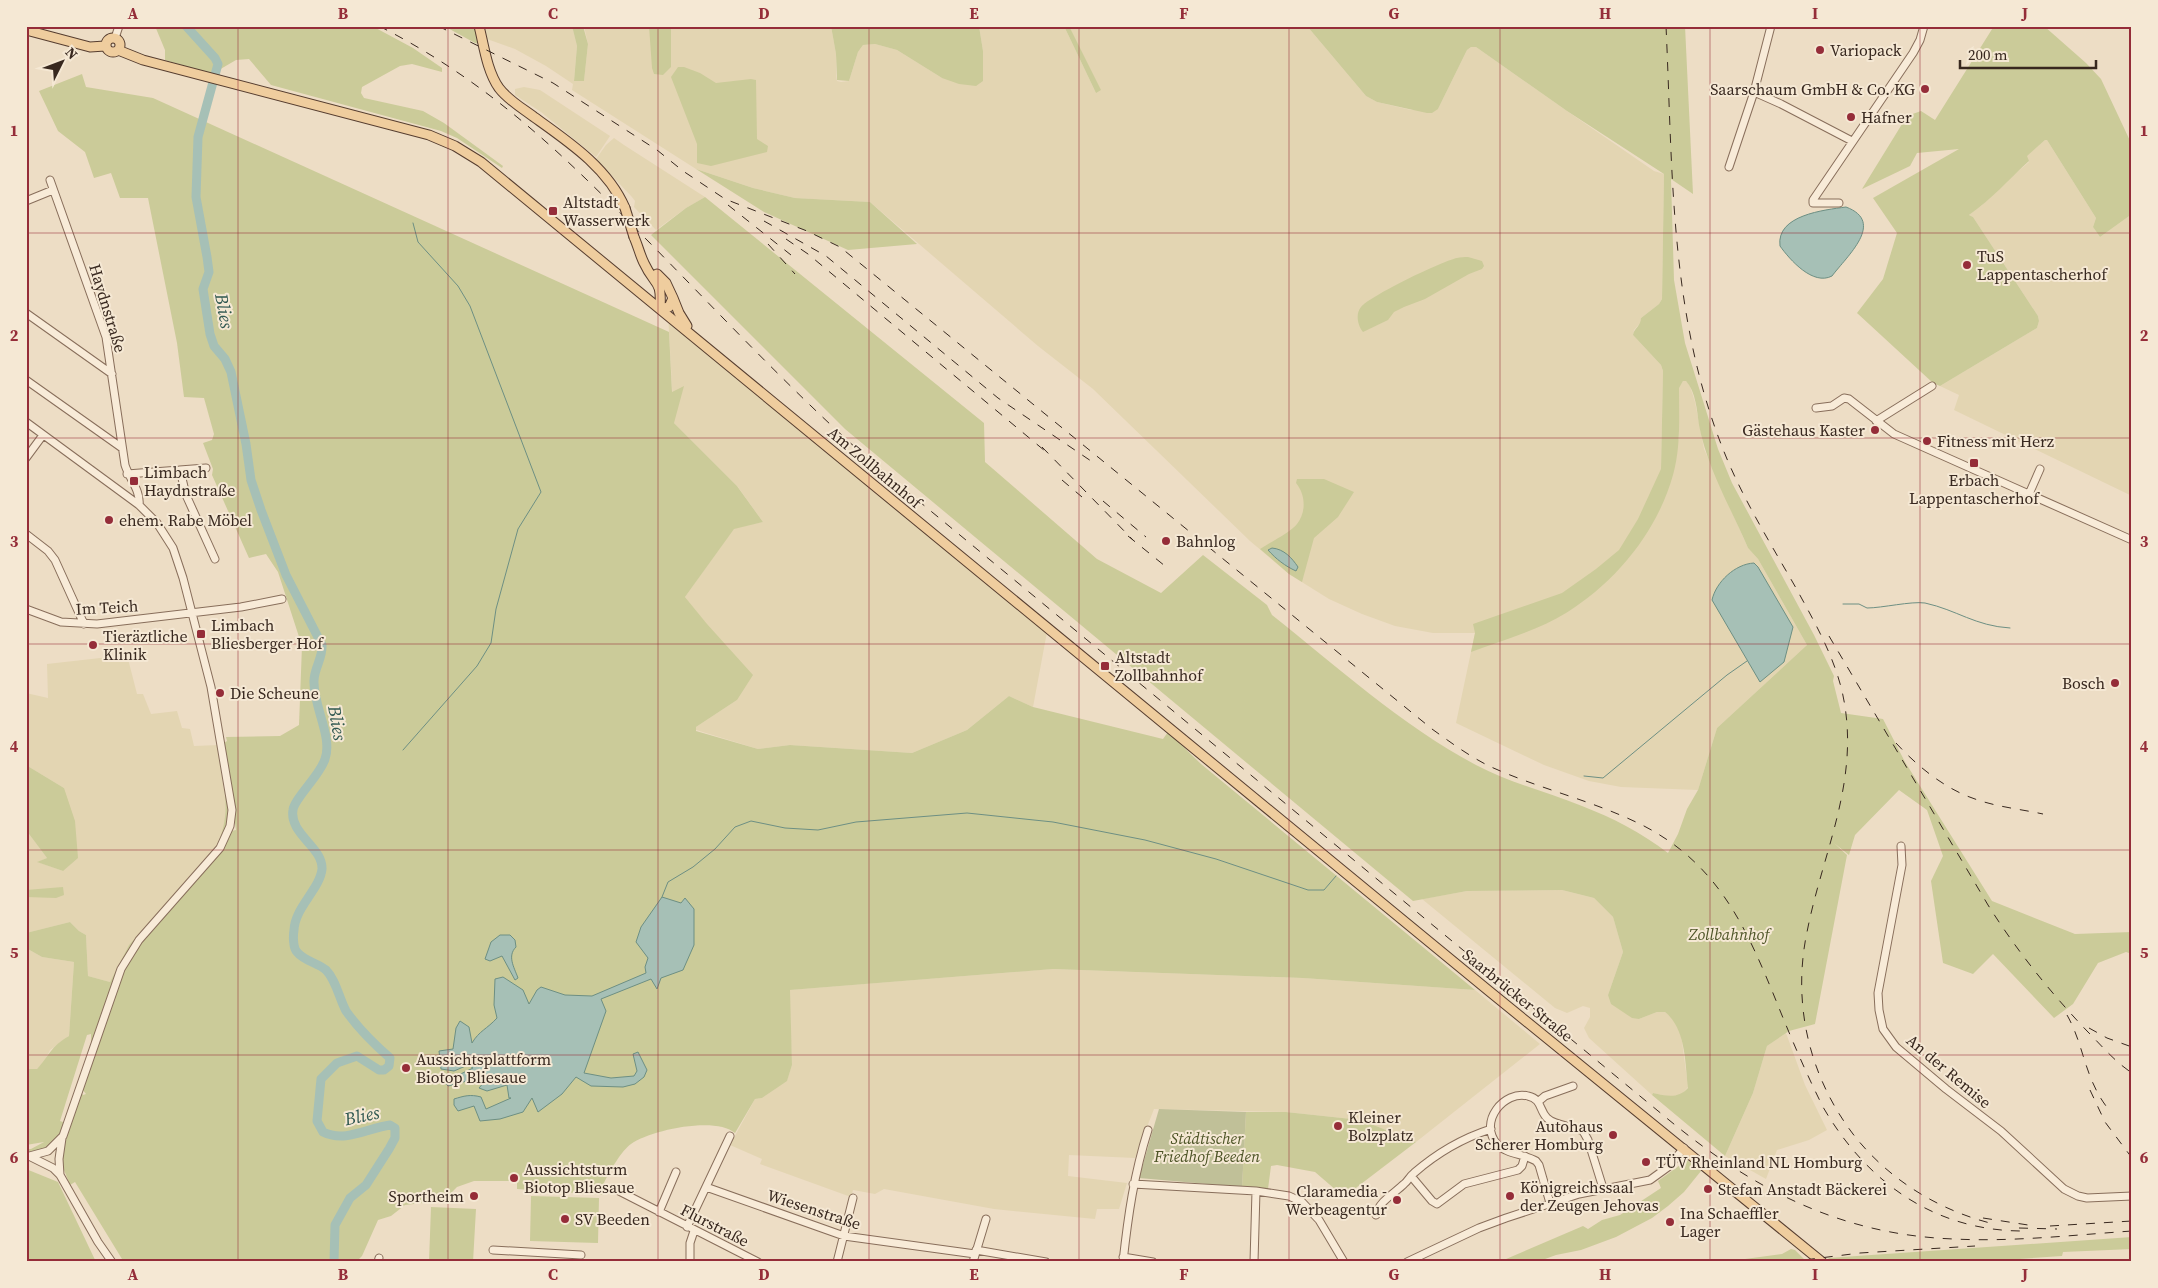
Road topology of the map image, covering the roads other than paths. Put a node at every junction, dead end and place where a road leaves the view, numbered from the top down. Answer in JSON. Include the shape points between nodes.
{"nodes":[{"id":1,"x":119,"y":26,"type":"edge"},
{"id":2,"x":479,"y":26,"type":"edge"},
{"id":3,"x":1771,"y":26,"type":"edge"},
{"id":4,"x":1924,"y":26,"type":"edge"},
{"id":5,"x":26,"y":30,"type":"edge"},
{"id":6,"x":115,"y":38,"type":"junction"},
{"id":7,"x":105,"y":46,"type":"junction"},
{"id":8,"x":118,"y":50,"type":"junction"},
{"id":9,"x":1754,"y":92,"type":"junction"},
{"id":10,"x":1852,"y":141,"type":"junction"},
{"id":11,"x":1729,"y":167,"type":"dead end"},
{"id":12,"x":50,"y":180,"type":"dead end"},
{"id":13,"x":53,"y":190,"type":"junction"},
{"id":14,"x":26,"y":201,"type":"edge"},
{"id":15,"x":1839,"y":202,"type":"dead end"},
{"id":16,"x":642,"y":257,"type":"junction"},
{"id":17,"x":659,"y":284,"type":"junction"},
{"id":18,"x":644,"y":296,"type":"junction"},
{"id":19,"x":673,"y":298,"type":"junction"},
{"id":20,"x":660,"y":309,"type":"junction"},
{"id":21,"x":26,"y":313,"type":"edge"},
{"id":22,"x":694,"y":337,"type":"junction"},
{"id":23,"x":112,"y":374,"type":"junction"},
{"id":24,"x":26,"y":380,"type":"edge"},
{"id":25,"x":1932,"y":386,"type":"dead end"},
{"id":26,"x":1816,"y":408,"type":"dead end"},
{"id":27,"x":1876,"y":421,"type":"junction"},
{"id":28,"x":26,"y":422,"type":"edge"},
{"id":29,"x":43,"y":435,"type":"junction"},
{"id":30,"x":122,"y":448,"type":"junction"},
{"id":31,"x":26,"y":458,"type":"edge"},
{"id":32,"x":206,"y":468,"type":"dead end"},
{"id":33,"x":2040,"y":469,"type":"dead end"},
{"id":34,"x":180,"y":470,"type":"junction"},
{"id":35,"x":127,"y":474,"type":"junction"},
{"id":36,"x":2029,"y":494,"type":"junction"},
{"id":37,"x":139,"y":505,"type":"junction"},
{"id":38,"x":26,"y":534,"type":"edge"},
{"id":39,"x":2132,"y":540,"type":"edge"},
{"id":40,"x":215,"y":559,"type":"dead end"},
{"id":41,"x":282,"y":599,"type":"dead end"},
{"id":42,"x":26,"y":609,"type":"edge"},
{"id":43,"x":192,"y":612,"type":"junction"},
{"id":44,"x":84,"y":624,"type":"junction"},
{"id":45,"x":1196,"y":749,"type":"joint"},
{"id":46,"x":1901,"y":846,"type":"dead end"},
{"id":47,"x":1573,"y":1086,"type":"dead end"},
{"id":48,"x":1539,"y":1101,"type":"junction"},
{"id":49,"x":1491,"y":1129,"type":"junction"},
{"id":50,"x":1148,"y":1130,"type":"dead end"},
{"id":51,"x":63,"y":1136,"type":"junction"},
{"id":52,"x":730,"y":1136,"type":"dead end"},
{"id":53,"x":1684,"y":1148,"type":"junction"},
{"id":54,"x":1525,"y":1156,"type":"junction"},
{"id":55,"x":29,"y":1157,"type":"edge"},
{"id":56,"x":676,"y":1172,"type":"dead end"},
{"id":57,"x":60,"y":1175,"type":"junction"},
{"id":58,"x":1411,"y":1176,"type":"junction"},
{"id":59,"x":1133,"y":1184,"type":"junction"},
{"id":60,"x":706,"y":1187,"type":"junction"},
{"id":61,"x":613,"y":1188,"type":"dead end"},
{"id":62,"x":1603,"y":1188,"type":"junction"},
{"id":63,"x":1256,"y":1191,"type":"junction"},
{"id":64,"x":2132,"y":1196,"type":"edge"},
{"id":65,"x":853,"y":1198,"type":"dead end"},
{"id":66,"x":1550,"y":1203,"type":"junction"},
{"id":67,"x":659,"y":1212,"type":"junction"},
{"id":68,"x":1376,"y":1215,"type":"dead end"},
{"id":69,"x":986,"y":1219,"type":"dead end"},
{"id":70,"x":691,"y":1229,"type":"junction"},
{"id":71,"x":844,"y":1236,"type":"junction"},
{"id":72,"x":493,"y":1250,"type":"dead end"},
{"id":73,"x":524,"y":1252,"type":"junction"},
{"id":74,"x":581,"y":1255,"type":"dead end"},
{"id":75,"x":975,"y":1255,"type":"edge"},
{"id":76,"x":1123,"y":1259,"type":"edge"},
{"id":77,"x":112,"y":1262,"type":"edge"},
{"id":78,"x":523,"y":1262,"type":"edge"},
{"id":79,"x":690,"y":1262,"type":"edge"},
{"id":80,"x":758,"y":1262,"type":"edge"},
{"id":81,"x":837,"y":1262,"type":"edge"},
{"id":82,"x":1046,"y":1262,"type":"edge"},
{"id":83,"x":1153,"y":1262,"type":"edge"},
{"id":84,"x":1254,"y":1262,"type":"edge"},
{"id":85,"x":1344,"y":1262,"type":"edge"},
{"id":86,"x":1407,"y":1262,"type":"edge"},
{"id":87,"x":1822,"y":1262,"type":"edge"}],
"edges":[{"from":1,"to":6,"type":"street"},
{"from":2,"to":16,"type":"main road","bridge":true,"via":[[490,70],[499,88],[597,167],[625,208]]},
{"from":3,"to":9,"type":"street"},
{"from":4,"to":10,"type":"street","via":[[1913,53]]},
{"from":5,"to":7,"type":"main road","via":[[90,46]]},
{"from":6,"to":7,"type":"main road","via":[[108,39]]},
{"from":6,"to":8,"type":"main road","via":[[120,44]]},
{"from":7,"to":8,"type":"main road","via":[[110,52]]},
{"from":8,"to":18,"type":"main road","name":"Am Zollbahnhof","via":[[134,58],[405,127],[443,140],[481,162]]},
{"from":9,"to":10,"type":"street"},
{"from":9,"to":11,"type":"street"},
{"from":10,"to":15,"type":"street","via":[[1813,203]]},
{"from":12,"to":13,"type":"street","name":"Haydnstraße"},
{"from":13,"to":14,"type":"street"},
{"from":13,"to":23,"type":"street","name":"Haydnstraße","via":[[104,330]]},
{"from":16,"to":17,"type":"main road"},
{"from":16,"to":19,"type":"main road","via":[[666,283]]},
{"from":17,"to":18,"type":"main road","via":[[655,293]]},
{"from":17,"to":20,"type":"main road","via":[[662,296]]},
{"from":18,"to":20,"type":"main road","name":"Am Zollbahnhof"},
{"from":19,"to":20,"type":"main road","via":[[668,307]]},
{"from":19,"to":22,"type":"main road"},
{"from":20,"to":22,"type":"main road","name":"Am Zollbahnhof"},
{"from":21,"to":23,"type":"street"},
{"from":22,"to":45,"type":"main road","name":"Am Zollbahnhof"},
{"from":23,"to":30,"type":"street","name":"Haydnstraße"},
{"from":24,"to":30,"type":"street"},
{"from":25,"to":27,"type":"street"},
{"from":26,"to":27,"type":"street","via":[[1832,406],[1846,397]]},
{"from":27,"to":36,"type":"street","via":[[1894,434]]},
{"from":28,"to":29,"type":"street"},
{"from":29,"to":31,"type":"street"},
{"from":29,"to":37,"type":"street"},
{"from":30,"to":35,"type":"street","name":"Haydnstraße"},
{"from":32,"to":34,"type":"street"},
{"from":33,"to":36,"type":"street"},
{"from":34,"to":35,"type":"street"},
{"from":34,"to":40,"type":"street","via":[[186,495]]},
{"from":35,"to":37,"type":"street","name":"Haydnstraße","via":[[138,494]]},
{"from":36,"to":39,"type":"street"},
{"from":37,"to":43,"type":"street","via":[[173,548]]},
{"from":38,"to":44,"type":"street","via":[[55,560]]},
{"from":41,"to":43,"type":"street","name":"Im Teich","via":[[241,608]]},
{"from":42,"to":44,"type":"street","name":"Im Teich","via":[[61,622]]},
{"from":43,"to":44,"type":"street","name":"Im Teich"},
{"from":43,"to":51,"type":"street","via":[[222,745],[232,810],[228,834],[220,848],[143,934],[126,958],[115,981]]},
{"from":45,"to":53,"type":"main road","name":"Saarbrücker Straße","via":[[1488,991]]},
{"from":46,"to":64,"type":"street","name":"An der Remise","via":[[1902,865],[1878,993],[1883,1029],[1896,1047],[2001,1131],[2064,1188],[2087,1198]]},
{"from":47,"to":48,"type":"street"},
{"from":48,"to":49,"type":"street","via":[[1524,1095],[1504,1102],[1494,1110]]},
{"from":48,"to":62,"type":"street","via":[[1549,1120],[1585,1134]]},
{"from":49,"to":54,"type":"street","via":[[1494,1140],[1501,1147]]},
{"from":49,"to":58,"type":"street","via":[[1463,1139]]},
{"from":50,"to":59,"type":"street"},
{"from":51,"to":55,"type":"street","via":[[48,1151]]},
{"from":51,"to":57,"type":"street"},
{"from":52,"to":60,"type":"street"},
{"from":53,"to":62,"type":"street","via":[[1656,1177]]},
{"from":53,"to":87,"type":"main road","name":"Saarbrücker Straße"},
{"from":54,"to":58,"type":"street","via":[[1518,1170],[1464,1184],[1437,1204]]},
{"from":54,"to":66,"type":"street","via":[[1539,1165]]},
{"from":55,"to":57,"type":"street","via":[[53,1168]]},
{"from":56,"to":67,"type":"street","name":"Flurstraße"},
{"from":57,"to":77,"type":"street"},
{"from":58,"to":68,"type":"street","via":[[1383,1202]]},
{"from":59,"to":63,"type":"street"},
{"from":59,"to":76,"type":"street"},
{"from":60,"to":70,"type":"street"},
{"from":60,"to":71,"type":"street","name":"Wiesenstraße"},
{"from":61,"to":67,"type":"street","name":"Flurstraße"},
{"from":62,"to":66,"type":"street"},
{"from":63,"to":84,"type":"street"},
{"from":63,"to":85,"type":"street","via":[[1279,1193],[1302,1202],[1319,1220]]},
{"from":65,"to":71,"type":"street"},
{"from":66,"to":86,"type":"street","via":[[1479,1228]]},
{"from":67,"to":70,"type":"street","name":"Flurstraße"},
{"from":69,"to":75,"type":"street"},
{"from":70,"to":79,"type":"street"},
{"from":70,"to":80,"type":"street","name":"Flurstraße"},
{"from":71,"to":75,"type":"street","name":"Wiesenstraße"},
{"from":71,"to":81,"type":"street"},
{"from":72,"to":73,"type":"street"},
{"from":73,"to":74,"type":"street"},
{"from":73,"to":78,"type":"street"},
{"from":75,"to":82,"type":"street","name":"Wiesenstraße"},
{"from":76,"to":83,"type":"street"}]}
